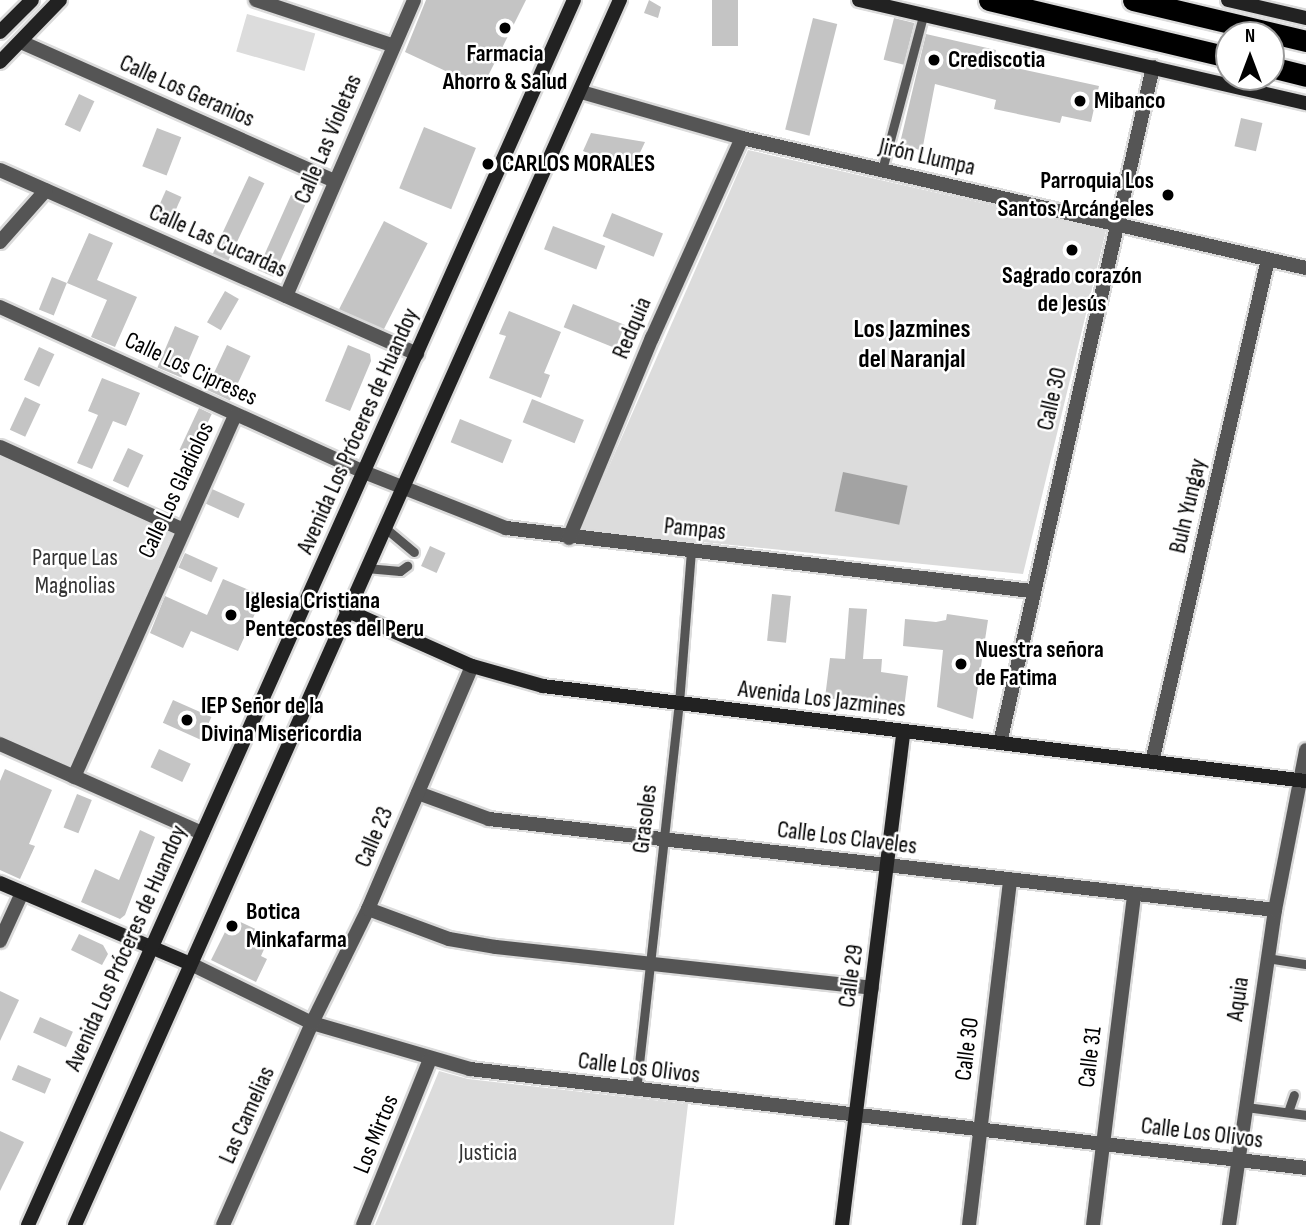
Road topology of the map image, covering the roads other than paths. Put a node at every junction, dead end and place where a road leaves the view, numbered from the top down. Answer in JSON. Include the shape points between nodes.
{"nodes":[{"id":1,"x":32,"y":0,"type":"edge"},
{"id":2,"x":60,"y":0,"type":"edge"},
{"id":3,"x":256,"y":0,"type":"edge"},
{"id":4,"x":414,"y":0,"type":"edge"},
{"id":5,"x":574,"y":0,"type":"edge"},
{"id":6,"x":620,"y":0,"type":"edge"},
{"id":7,"x":859,"y":0,"type":"edge"},
{"id":8,"x":989,"y":0,"type":"edge"},
{"id":9,"x":1133,"y":0,"type":"edge"},
{"id":10,"x":1228,"y":0,"type":"edge"},
{"id":11,"x":923,"y":16,"type":"junction"},
{"id":12,"x":1306,"y":18,"type":"edge"},
{"id":13,"x":0,"y":32,"type":"edge"},
{"id":14,"x":1306,"y":41,"type":"edge"},
{"id":15,"x":21,"y":42,"type":"junction"},
{"id":16,"x":394,"y":46,"type":"junction"},
{"id":17,"x":1215,"y":54,"type":"edge"},
{"id":18,"x":0,"y":62,"type":"edge"},
{"id":19,"x":1153,"y":67,"type":"junction"},
{"id":20,"x":1285,"y":71,"type":"edge"},
{"id":21,"x":1306,"y":76,"type":"edge"},
{"id":22,"x":580,"y":92,"type":"junction"},
{"id":23,"x":1306,"y":103,"type":"edge"},
{"id":24,"x":742,"y":138,"type":"junction"},
{"id":25,"x":0,"y":170,"type":"edge"},
{"id":26,"x":882,"y":170,"type":"junction"},
{"id":27,"x":334,"y":181,"type":"junction"},
{"id":28,"x":46,"y":190,"type":"junction"},
{"id":29,"x":1116,"y":223,"type":"junction"},
{"id":30,"x":0,"y":242,"type":"edge"},
{"id":31,"x":1268,"y":259,"type":"junction"},
{"id":32,"x":1306,"y":268,"type":"edge"},
{"id":33,"x":286,"y":296,"type":"junction"},
{"id":34,"x":0,"y":307,"type":"edge"},
{"id":35,"x":417,"y":354,"type":"junction"},
{"id":36,"x":235,"y":415,"type":"junction"},
{"id":37,"x":0,"y":447,"type":"edge"},
{"id":38,"x":365,"y":472,"type":"junction"},
{"id":39,"x":403,"y":486,"type":"junction"},
{"id":40,"x":384,"y":527,"type":"junction"},
{"id":41,"x":182,"y":529,"type":"junction"},
{"id":42,"x":569,"y":538,"type":"junction"},
{"id":43,"x":414,"y":552,"type":"dead end"},
{"id":44,"x":691,"y":552,"type":"junction"},
{"id":45,"x":407,"y":566,"type":"dead end"},
{"id":46,"x":366,"y":568,"type":"junction"},
{"id":47,"x":1031,"y":591,"type":"junction"},
{"id":48,"x":346,"y":610,"type":"junction"},
{"id":49,"x":472,"y":666,"type":"junction"},
{"id":50,"x":679,"y":703,"type":"junction"},
{"id":51,"x":903,"y":732,"type":"junction"},
{"id":52,"x":1000,"y":743,"type":"junction"},
{"id":53,"x":0,"y":744,"type":"edge"},
{"id":54,"x":1306,"y":750,"type":"edge"},
{"id":55,"x":1152,"y":762,"type":"junction"},
{"id":56,"x":74,"y":777,"type":"junction"},
{"id":57,"x":1302,"y":781,"type":"edge"},
{"id":58,"x":418,"y":793,"type":"junction"},
{"id":59,"x":202,"y":833,"type":"junction"},
{"id":60,"x":662,"y":839,"type":"junction"},
{"id":61,"x":889,"y":866,"type":"junction"},
{"id":62,"x":1010,"y":879,"type":"junction"},
{"id":63,"x":0,"y":883,"type":"edge"},
{"id":64,"x":22,"y":893,"type":"junction"},
{"id":65,"x":1134,"y":895,"type":"junction"},
{"id":66,"x":368,"y":909,"type":"junction"},
{"id":67,"x":1275,"y":910,"type":"junction"},
{"id":68,"x":0,"y":941,"type":"edge"},
{"id":69,"x":150,"y":947,"type":"junction"},
{"id":70,"x":1268,"y":958,"type":"junction"},
{"id":71,"x":191,"y":964,"type":"junction"},
{"id":72,"x":650,"y":964,"type":"junction"},
{"id":73,"x":1306,"y":964,"type":"edge"},
{"id":74,"x":872,"y":988,"type":"junction"},
{"id":75,"x":312,"y":1023,"type":"junction"},
{"id":76,"x":430,"y":1059,"type":"junction"},
{"id":77,"x":636,"y":1091,"type":"junction"},
{"id":78,"x":1294,"y":1095,"type":"dead end"},
{"id":79,"x":1246,"y":1107,"type":"junction"},
{"id":80,"x":1288,"y":1112,"type":"junction"},
{"id":81,"x":1306,"y":1115,"type":"edge"},
{"id":82,"x":856,"y":1116,"type":"junction"},
{"id":83,"x":981,"y":1129,"type":"junction"},
{"id":84,"x":1102,"y":1143,"type":"junction"},
{"id":85,"x":1237,"y":1160,"type":"junction"},
{"id":86,"x":1306,"y":1168,"type":"edge"},
{"id":87,"x":28,"y":1225,"type":"edge"},
{"id":88,"x":75,"y":1225,"type":"edge"},
{"id":89,"x":223,"y":1225,"type":"edge"},
{"id":90,"x":363,"y":1225,"type":"edge"},
{"id":91,"x":842,"y":1225,"type":"edge"},
{"id":92,"x":969,"y":1225,"type":"edge"},
{"id":93,"x":1093,"y":1225,"type":"edge"},
{"id":94,"x":1229,"y":1225,"type":"edge"}],
"edges":[{"from":1,"to":13,"type":"main road"},
{"from":2,"to":15,"type":"main road"},
{"from":3,"to":16,"type":"street"},
{"from":4,"to":16,"type":"street","name":"Calle Las Violetas"},
{"from":5,"to":35,"type":"main road","name":"Avenida Los Próceres de Huandoy"},
{"from":6,"to":22,"type":"main road"},
{"from":7,"to":11,"type":"main road"},
{"from":8,"to":17,"type":"highway"},
{"from":9,"to":14,"type":"highway"},
{"from":10,"to":12,"type":"main road"},
{"from":11,"to":19,"type":"main road"},
{"from":11,"to":26,"type":"lane"},
{"from":15,"to":18,"type":"main road"},
{"from":15,"to":27,"type":"street","name":"Calle Los Geranios"},
{"from":16,"to":27,"type":"street","name":"Calle Las Violetas"},
{"from":19,"to":23,"type":"main road"},
{"from":19,"to":29,"type":"street","name":"Calle 30"},
{"from":20,"to":21,"type":"highway"},
{"from":22,"to":24,"type":"street","name":"Jirón Llumpa"},
{"from":22,"to":39,"type":"main road"},
{"from":24,"to":26,"type":"street","name":"Jirón Llumpa"},
{"from":24,"to":42,"type":"street","name":"Redquia"},
{"from":25,"to":28,"type":"street","name":"Calle Las Cucardas"},
{"from":26,"to":29,"type":"street","name":"Jirón Llumpa"},
{"from":27,"to":33,"type":"street","name":"Calle Las Violetas"},
{"from":28,"to":30,"type":"street"},
{"from":28,"to":33,"type":"street","name":"Calle Las Cucardas"},
{"from":29,"to":31,"type":"street","name":"Jirón Llumpa"},
{"from":29,"to":47,"type":"street","name":"Calle 30"},
{"from":31,"to":32,"type":"street","name":"Jirón Llumpa"},
{"from":31,"to":55,"type":"street","name":"Buln Yungay"},
{"from":33,"to":35,"type":"street","name":"Calle Las Cucardas"},
{"from":34,"to":36,"type":"street","name":"Calle Los Cipreses"},
{"from":35,"to":38,"type":"main road","name":"Avenida Los Próceres de Huandoy"},
{"from":36,"to":38,"type":"street","name":"Calle Los Cipreses"},
{"from":36,"to":41,"type":"street","name":"Calle Los Gladiolos"},
{"from":37,"to":41,"type":"street"},
{"from":38,"to":39,"type":"street","name":"Pampas"},
{"from":38,"to":59,"type":"main road","name":"Avenida Los Próceres de Huandoy"},
{"from":39,"to":40,"type":"main road"},
{"from":39,"to":42,"type":"street","name":"Pampas","via":[[506,528]]},
{"from":40,"to":43,"type":"lane"},
{"from":40,"to":46,"type":"main road"},
{"from":41,"to":56,"type":"street","name":"Calle Los Gladiolos"},
{"from":42,"to":44,"type":"street","name":"Pampas"},
{"from":44,"to":47,"type":"street","name":"Pampas"},
{"from":44,"to":50,"type":"lane","name":"Grasoles"},
{"from":45,"to":46,"type":"lane","via":[[400,571]]},
{"from":46,"to":48,"type":"main road"},
{"from":47,"to":52,"type":"street","name":"Calle 30"},
{"from":48,"to":49,"type":"main road","name":"Avenida Los Jazmines"},
{"from":48,"to":71,"type":"main road"},
{"from":49,"to":50,"type":"main road","name":"Avenida Los Jazmines","via":[[542,686]]},
{"from":49,"to":58,"type":"street","name":"Calle 23"},
{"from":50,"to":51,"type":"main road","name":"Avenida Los Jazmines"},
{"from":50,"to":60,"type":"lane","name":"Grasoles"},
{"from":51,"to":52,"type":"main road","name":"Avenida Los Jazmines"},
{"from":51,"to":61,"type":"main road","name":"Calle 29"},
{"from":52,"to":55,"type":"main road","name":"Avenida Los Jazmines"},
{"from":53,"to":56,"type":"street"},
{"from":54,"to":57,"type":"street","name":"Aquia"},
{"from":55,"to":57,"type":"main road","name":"Avenida Los Jazmines"},
{"from":56,"to":59,"type":"street"},
{"from":57,"to":67,"type":"street","name":"Aquia"},
{"from":58,"to":60,"type":"street","name":"Calle Los Claveles","via":[[489,819]]},
{"from":58,"to":66,"type":"street","name":"Calle 23"},
{"from":59,"to":69,"type":"main road","name":"Avenida Los Próceres de Huandoy"},
{"from":60,"to":61,"type":"street","name":"Calle Los Claveles"},
{"from":60,"to":72,"type":"lane","name":"Grasoles"},
{"from":61,"to":62,"type":"street","name":"Calle Los Claveles"},
{"from":61,"to":74,"type":"main road","name":"Calle 29"},
{"from":62,"to":65,"type":"street","name":"Calle Los Claveles"},
{"from":62,"to":83,"type":"street","name":"Calle 30"},
{"from":63,"to":64,"type":"main road","name":"Calle Los Olivos"},
{"from":64,"to":68,"type":"street"},
{"from":64,"to":69,"type":"main road","name":"Calle Los Olivos"},
{"from":65,"to":67,"type":"street","name":"Calle Los Claveles"},
{"from":65,"to":84,"type":"street","name":"Calle 31"},
{"from":66,"to":72,"type":"street","via":[[449,939]]},
{"from":66,"to":75,"type":"street","name":"Calle 23"},
{"from":67,"to":70,"type":"street","name":"Aquia"},
{"from":69,"to":71,"type":"main road","name":"Calle Los Olivos"},
{"from":69,"to":87,"type":"main road","name":"Avenida Los Próceres de Huandoy"},
{"from":70,"to":73,"type":"lane"},
{"from":70,"to":79,"type":"street","name":"Aquia"},
{"from":71,"to":75,"type":"street","name":"Calle Los Olivos"},
{"from":71,"to":88,"type":"main road"},
{"from":72,"to":74,"type":"street"},
{"from":72,"to":77,"type":"lane","name":"Grasoles"},
{"from":74,"to":82,"type":"main road","name":"Calle 29"},
{"from":75,"to":76,"type":"street","name":"Calle Los Olivos"},
{"from":75,"to":89,"type":"street","name":"Las Camelias"},
{"from":76,"to":77,"type":"street","name":"Calle Los Olivos","via":[[470,1069]]},
{"from":76,"to":90,"type":"street","name":"Los Mirtos"},
{"from":77,"to":82,"type":"street","name":"Calle Los Olivos"},
{"from":78,"to":80,"type":"lane"},
{"from":79,"to":80,"type":"lane"},
{"from":79,"to":85,"type":"street","name":"Aquia"},
{"from":80,"to":81,"type":"lane"},
{"from":82,"to":83,"type":"street","name":"Calle Los Olivos"},
{"from":82,"to":91,"type":"main road","name":"Calle 29"},
{"from":83,"to":84,"type":"street","name":"Calle Los Olivos"},
{"from":83,"to":92,"type":"street","name":"Calle 30"},
{"from":84,"to":85,"type":"street","name":"Calle Los Olivos"},
{"from":84,"to":93,"type":"street","name":"Calle 31"},
{"from":85,"to":86,"type":"street","name":"Calle Los Olivos"},
{"from":85,"to":94,"type":"street","name":"Aquia"}]}
